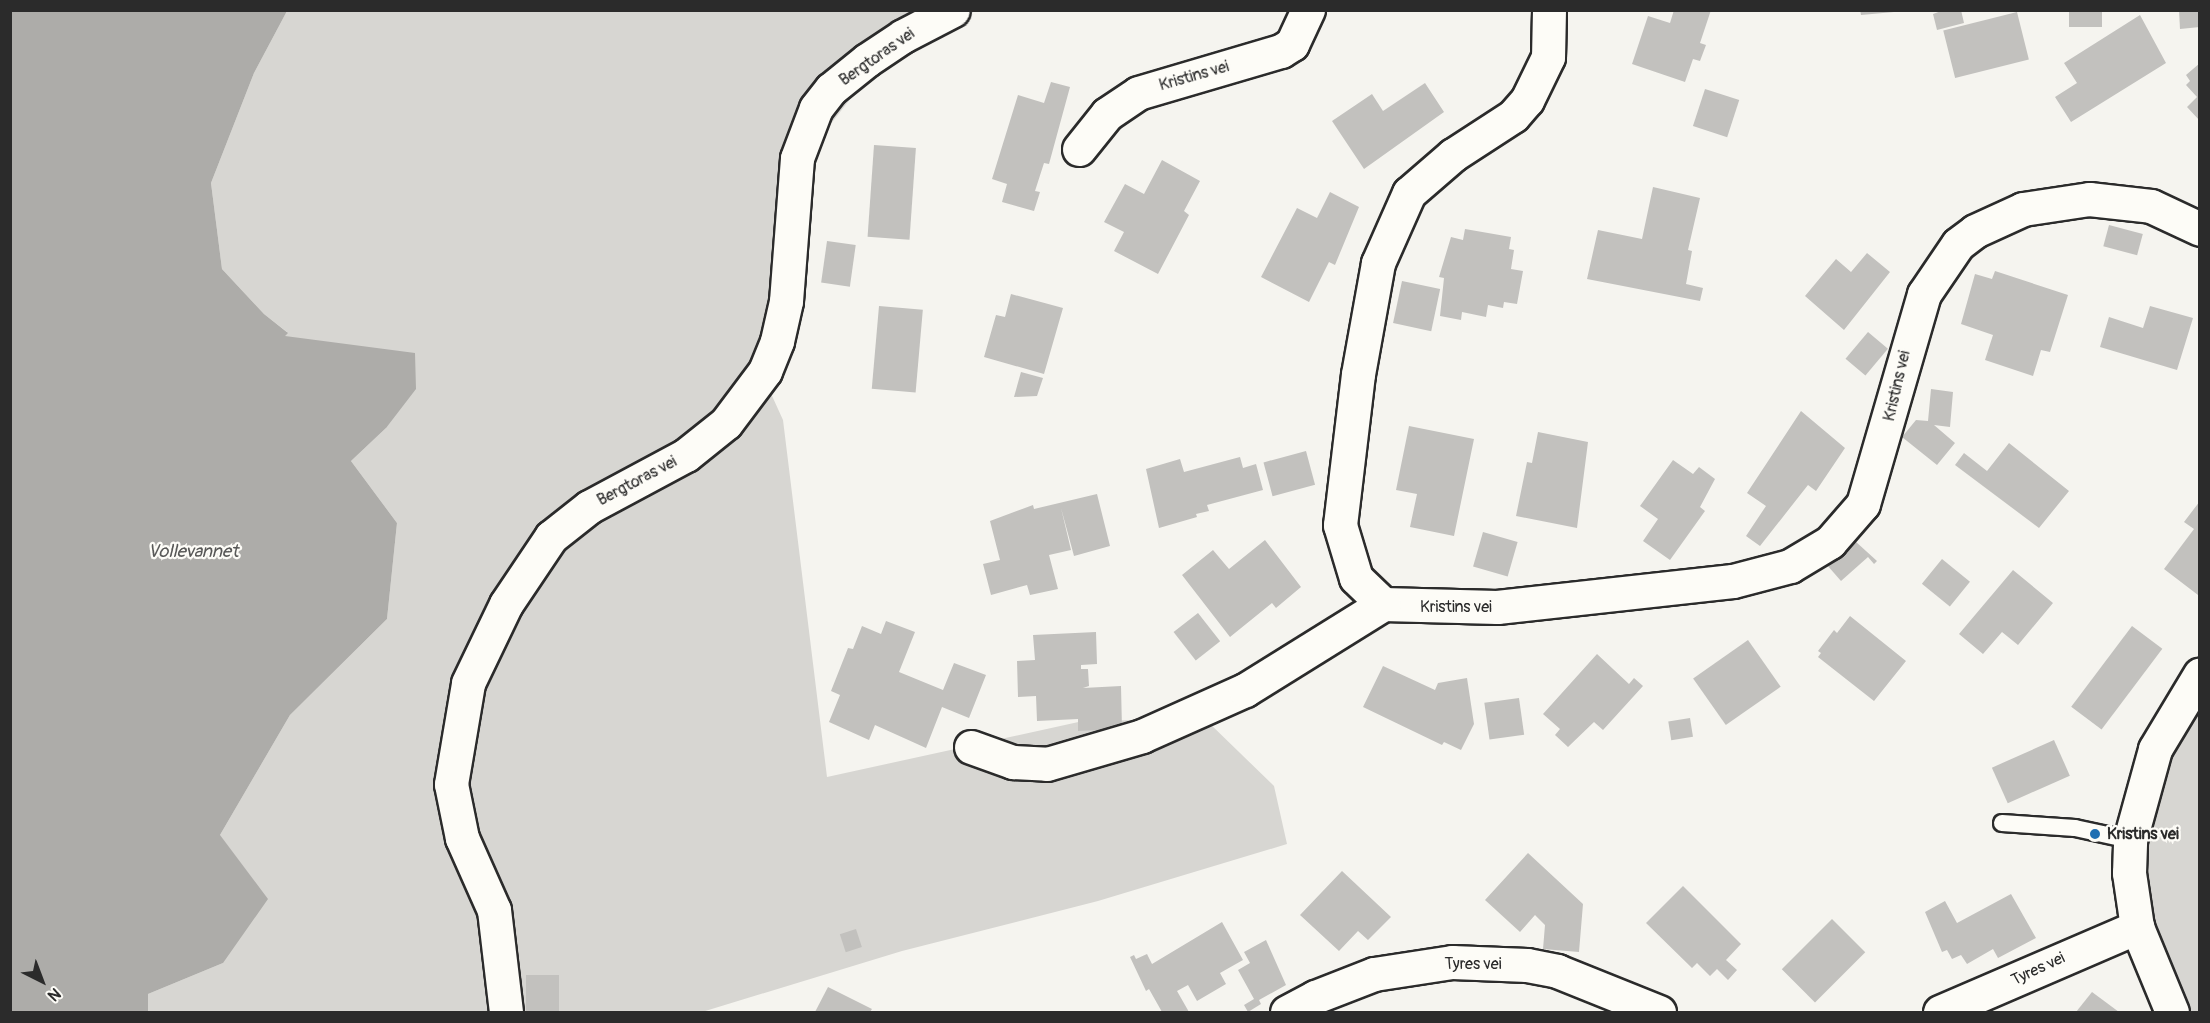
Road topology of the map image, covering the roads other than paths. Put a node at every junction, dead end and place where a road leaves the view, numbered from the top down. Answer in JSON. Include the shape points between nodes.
{"nodes":[{"id":1,"x":953,"y":10,"type":"edge"},
{"id":2,"x":1308,"y":10,"type":"edge"},
{"id":3,"x":1549,"y":10,"type":"edge"},
{"id":4,"x":1079,"y":149,"type":"dead end"},
{"id":5,"x":2199,"y":229,"type":"edge"},
{"id":6,"x":1383,"y":604,"type":"junction"},
{"id":7,"x":2199,"y":674,"type":"edge"},
{"id":8,"x":971,"y":747,"type":"dead end"},
{"id":9,"x":2002,"y":822,"type":"dead end"},
{"id":10,"x":2130,"y":840,"type":"junction"},
{"id":11,"x":2137,"y":927,"type":"junction"},
{"id":12,"x":506,"y":1012,"type":"edge"},
{"id":13,"x":1287,"y":1012,"type":"edge"},
{"id":14,"x":1659,"y":1012,"type":"edge"},
{"id":15,"x":1940,"y":1012,"type":"edge"},
{"id":16,"x":2172,"y":1012,"type":"edge"}],
"edges":[{"from":1,"to":12,"type":"street","name":"Bergtoras vei","via":[[867,60],[831,89],[816,108],[797,158],[786,302],[765,371],[726,423],[694,449],[589,507],[551,537],[506,604],[468,683],[451,784],[462,838],[494,910]]},
{"from":2,"to":4,"type":"street","name":"Kristins vei","via":[[1292,44],[1281,51],[1138,93],[1107,114]]},
{"from":3,"to":6,"type":"street","via":[[1548,57],[1527,100],[1513,116],[1444,162],[1408,193],[1378,263],[1358,374],[1340,525],[1356,578]]},
{"from":5,"to":6,"type":"street","name":"Kristins vei","via":[[2151,206],[2089,199],[2023,209],[1975,231],[1958,244],[1924,294],[1863,504],[1830,542],[1790,566],[1733,581],[1497,607]]},
{"from":6,"to":8,"type":"street","via":[[1245,690],[1142,736],[1047,764],[1013,762]]},
{"from":7,"to":10,"type":"street","via":[[2155,749]]},
{"from":9,"to":10,"type":"lane","via":[[2075,828]]},
{"from":10,"to":11,"type":"street","via":[[2129,873]]},
{"from":11,"to":15,"type":"street","name":"Tyres vei"},
{"from":11,"to":16,"type":"street"},
{"from":13,"to":14,"type":"street","name":"Tyres vei","via":[[1374,974],[1452,962],[1527,965],[1557,971]]}]}
